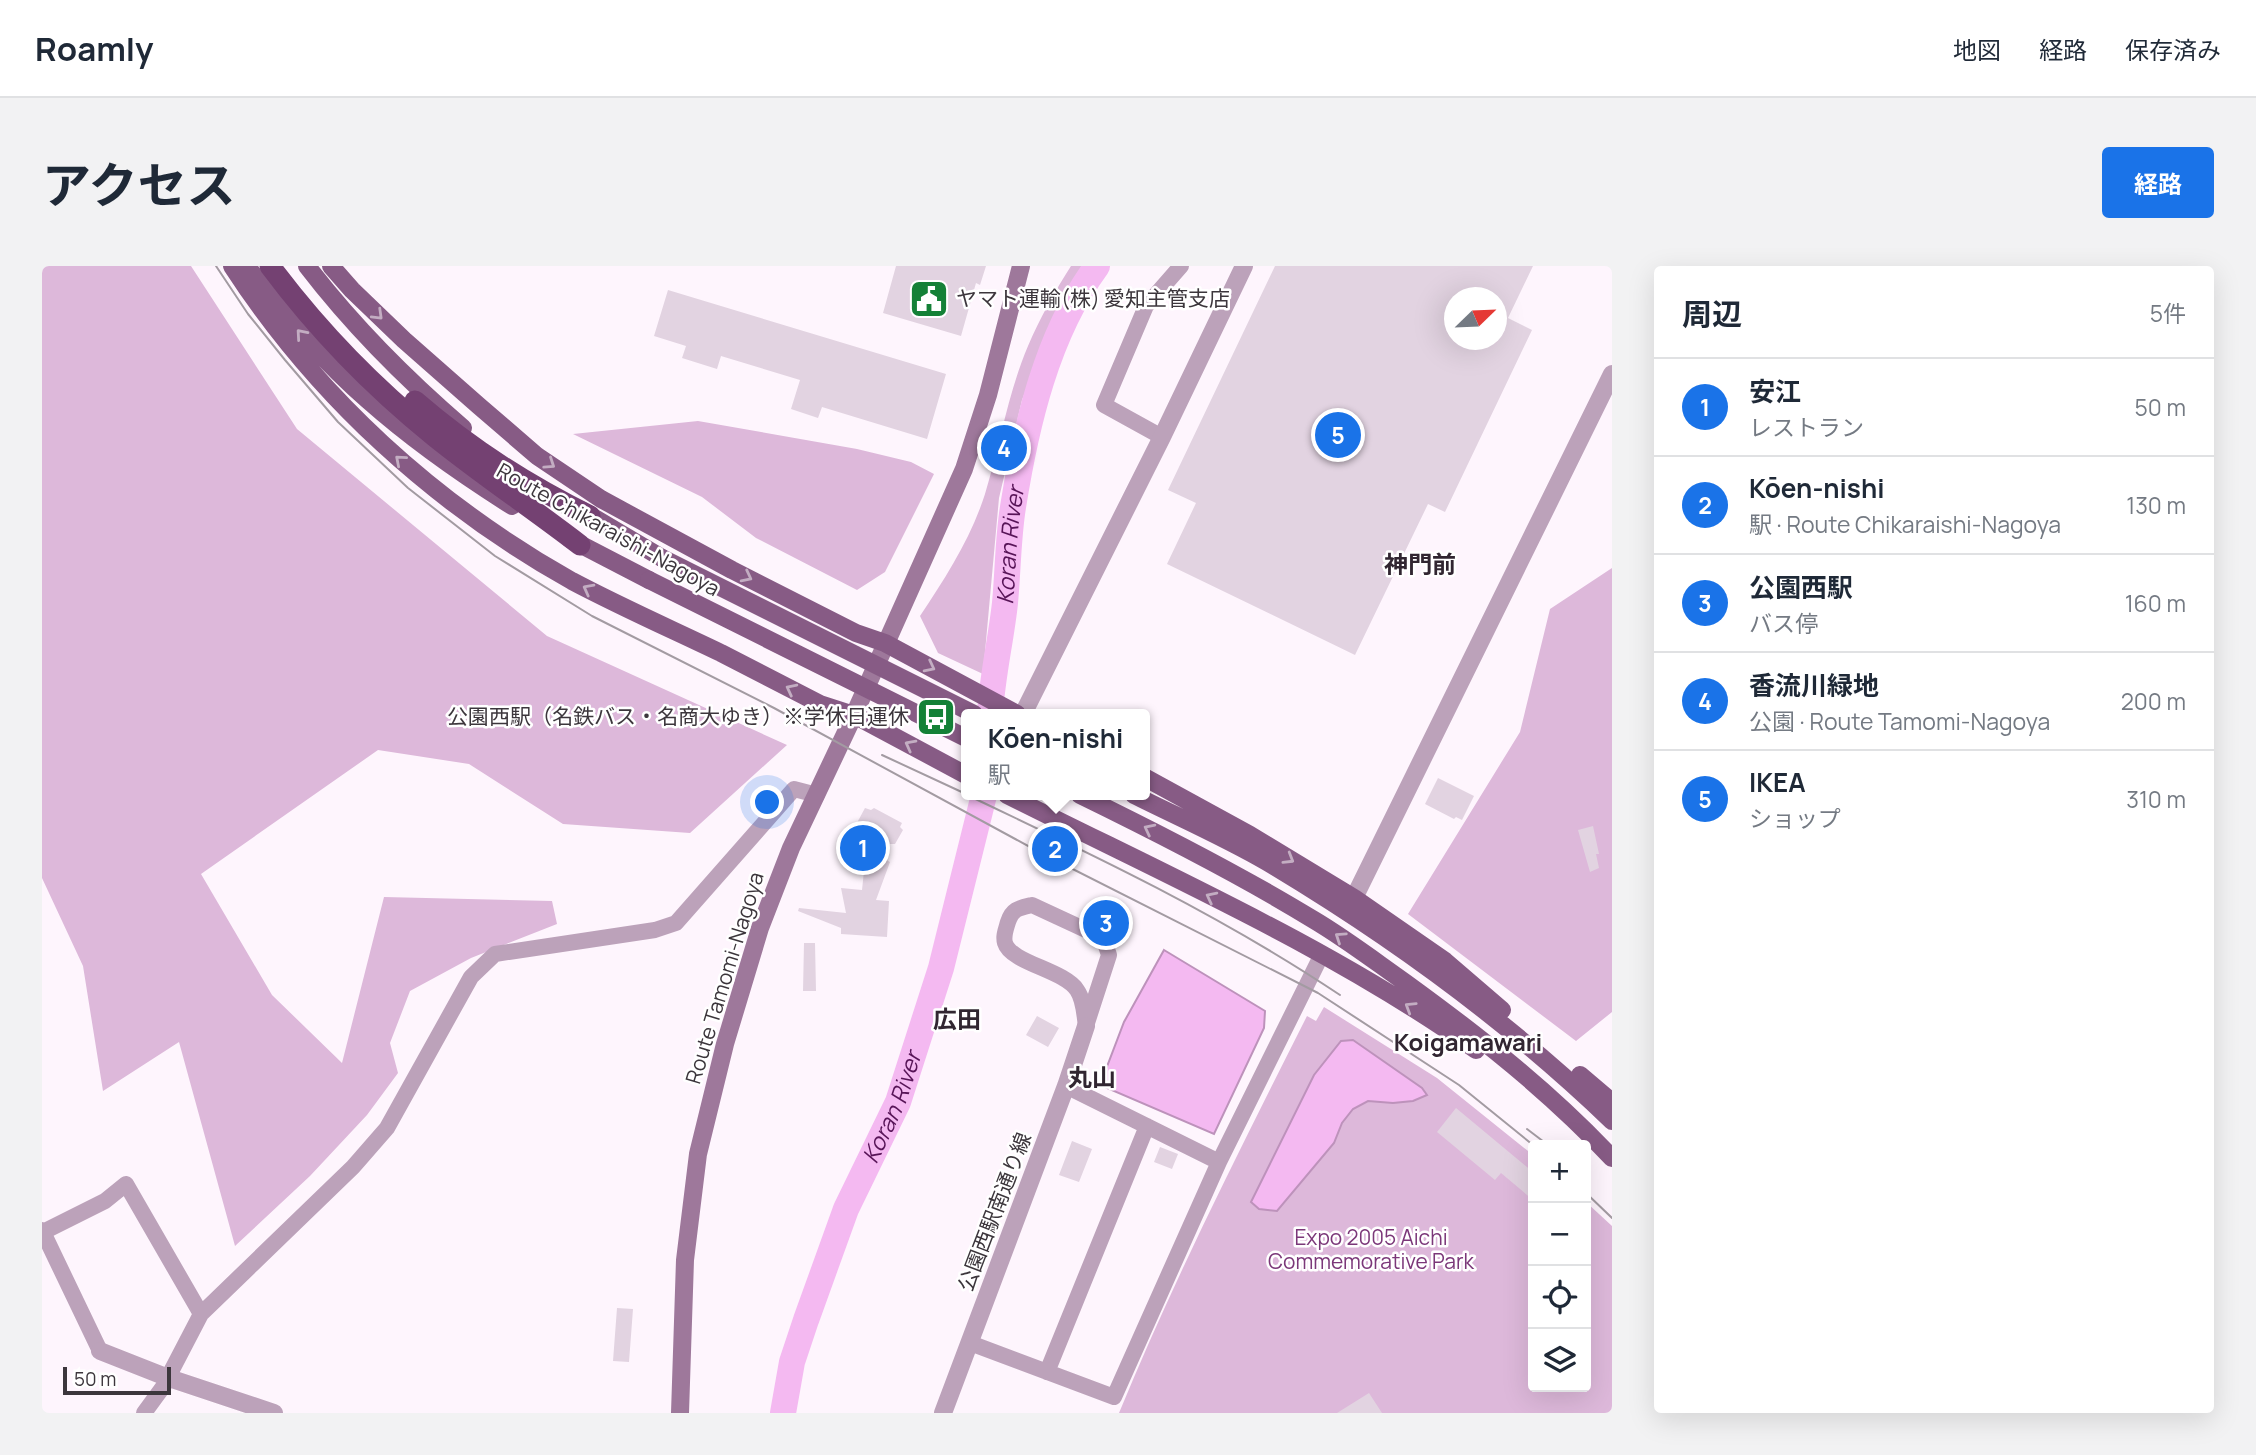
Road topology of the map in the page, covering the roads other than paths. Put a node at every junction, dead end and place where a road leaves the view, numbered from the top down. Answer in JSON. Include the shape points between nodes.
{"nodes":[{"id":1,"x":232,"y":266,"type":"edge"},
{"id":2,"x":247,"y":266,"type":"edge"},
{"id":3,"x":270,"y":266,"type":"edge"},
{"id":4,"x":285,"y":266,"type":"edge"},
{"id":5,"x":307,"y":266,"type":"edge"},
{"id":6,"x":331,"y":266,"type":"edge"},
{"id":7,"x":1021,"y":266,"type":"edge"},
{"id":8,"x":1181,"y":266,"type":"edge"},
{"id":9,"x":1244,"y":266,"type":"edge"},
{"id":10,"x":1612,"y":374,"type":"edge"},
{"id":11,"x":1162,"y":437,"type":"junction"},
{"id":12,"x":590,"y":516,"type":"junction"},
{"id":13,"x":580,"y":545,"type":"junction"},
{"id":14,"x":885,"y":643,"type":"junction"},
{"id":15,"x":964,"y":709,"type":"edge"},
{"id":16,"x":1009,"y":709,"type":"edge"},
{"id":17,"x":1018,"y":709,"type":"edge"},
{"id":18,"x":854,"y":715,"type":"junction"},
{"id":19,"x":961,"y":736,"type":"edge"},
{"id":20,"x":961,"y":772,"type":"edge"},
{"id":21,"x":1150,"y":780,"type":"edge"},
{"id":22,"x":817,"y":795,"type":"junction"},
{"id":23,"x":1017,"y":800,"type":"edge"},
{"id":24,"x":1090,"y":800,"type":"edge"},
{"id":25,"x":1144,"y":800,"type":"edge"},
{"id":26,"x":1354,"y":898,"type":"junction"},
{"id":27,"x":1322,"y":954,"type":"junction"},
{"id":28,"x":1103,"y":970,"type":"junction"},
{"id":29,"x":1067,"y":980,"type":"junction"},
{"id":30,"x":1086,"y":1026,"type":"junction"},
{"id":31,"x":1066,"y":1086,"type":"junction"},
{"id":32,"x":1612,"y":1102,"type":"edge"},
{"id":33,"x":1568,"y":1114,"type":"junction"},
{"id":34,"x":1612,"y":1121,"type":"edge"},
{"id":35,"x":1147,"y":1126,"type":"junction"},
{"id":36,"x":1612,"y":1158,"type":"edge"},
{"id":37,"x":1219,"y":1162,"type":"junction"},
{"id":38,"x":42,"y":1231,"type":"edge"},
{"id":39,"x":201,"y":1314,"type":"junction"},
{"id":40,"x":970,"y":1343,"type":"junction"},
{"id":41,"x":100,"y":1351,"type":"joint"},
{"id":42,"x":1047,"y":1371,"type":"junction"},
{"id":43,"x":166,"y":1377,"type":"junction"},
{"id":44,"x":144,"y":1413,"type":"edge"},
{"id":45,"x":274,"y":1413,"type":"edge"},
{"id":46,"x":680,"y":1413,"type":"edge"},
{"id":47,"x":943,"y":1413,"type":"edge"}],
"edges":[{"from":18,"to":1,"type":"main road","one_way":true,"via":[[820,704],[605,598],[477,521],[399,459],[331,394]]},
{"from":13,"to":2,"type":"main road","name":"Route Chikaraishi-Nagoya","one_way":true,"via":[[473,481],[373,407],[299,332]]},
{"from":3,"to":13,"type":"highway","via":[[329,338],[402,409]]},
{"from":4,"to":12,"type":"highway","via":[[344,335],[425,410],[513,474]]},
{"from":5,"to":12,"type":"main road","name":"Route Chikaraishi-Nagoya","via":[[359,330],[444,411],[502,458]]},
{"from":6,"to":14,"type":"main road","one_way":true,"via":[[404,340],[537,456],[601,499],[732,570],[856,634]]},
{"from":7,"to":14,"type":"main road","name":"Route Tamomi-Nagoya","via":[[964,469]]},
{"from":8,"to":11,"type":"street","via":[[1146,306],[1104,405]]},
{"from":9,"to":11,"type":"street"},
{"from":10,"to":26,"type":"street"},
{"from":11,"to":17,"type":"street"},
{"from":12,"to":15,"type":"main road","name":"Route Chikaraishi-Nagoya","bridge":true,"via":[[662,558]]},
{"from":13,"to":19,"type":"main road","name":"Route Chikaraishi-Nagoya","bridge":true},
{"from":14,"to":16,"type":"main road","one_way":true},
{"from":14,"to":18,"type":"main road","name":"Route Tamomi-Nagoya"},
{"from":20,"to":18,"type":"main road","one_way":true},
{"from":18,"to":22,"type":"main road","name":"Route Tamomi-Nagoya"},
{"from":21,"to":26,"type":"main road","one_way":true},
{"from":22,"to":39,"type":"street","via":[[794,789],[676,923],[495,954],[471,977],[387,1128],[353,1167]]},
{"from":22,"to":46,"type":"main road","name":"Route Tamomi-Nagoya","via":[[760,928],[698,1154],[685,1261]]},
{"from":27,"to":23,"type":"main road","one_way":true},
{"from":33,"to":24,"type":"main road","one_way":true,"via":[[1441,1008],[1316,921],[1234,873]]},
{"from":25,"to":34,"type":"main road","via":[[1265,861],[1387,939],[1519,1037]]},
{"from":26,"to":32,"type":"main road","via":[[1445,961]]},
{"from":33,"to":27,"type":"main road","one_way":true,"via":[[1462,1040]]},
{"from":27,"to":37,"type":"street"},
{"from":28,"to":29,"type":"street","via":[[1091,979]]},
{"from":28,"to":29,"type":"street","via":[[1109,955],[1101,937],[1032,905],[1011,913],[1004,933],[1010,952]]},
{"from":28,"to":30,"type":"street"},
{"from":29,"to":30,"type":"street","via":[[1077,989]]},
{"from":30,"to":31,"type":"street","name":"公園西駅南通り線"},
{"from":31,"to":35,"type":"street"},
{"from":31,"to":40,"type":"street","name":"公園西駅南通り線"},
{"from":33,"to":36,"type":"main road"},
{"from":35,"to":37,"type":"street"},
{"from":35,"to":42,"type":"street"},
{"from":37,"to":42,"type":"street","via":[[1114,1397]]},
{"from":38,"to":39,"type":"street","via":[[105,1201],[126,1184]]},
{"from":38,"to":41,"type":"street"},
{"from":39,"to":43,"type":"street"},
{"from":40,"to":42,"type":"street"},
{"from":40,"to":47,"type":"street","name":"公園西駅南通り線"},
{"from":41,"to":43,"type":"street"},
{"from":43,"to":44,"type":"street"},
{"from":43,"to":45,"type":"street"}]}
